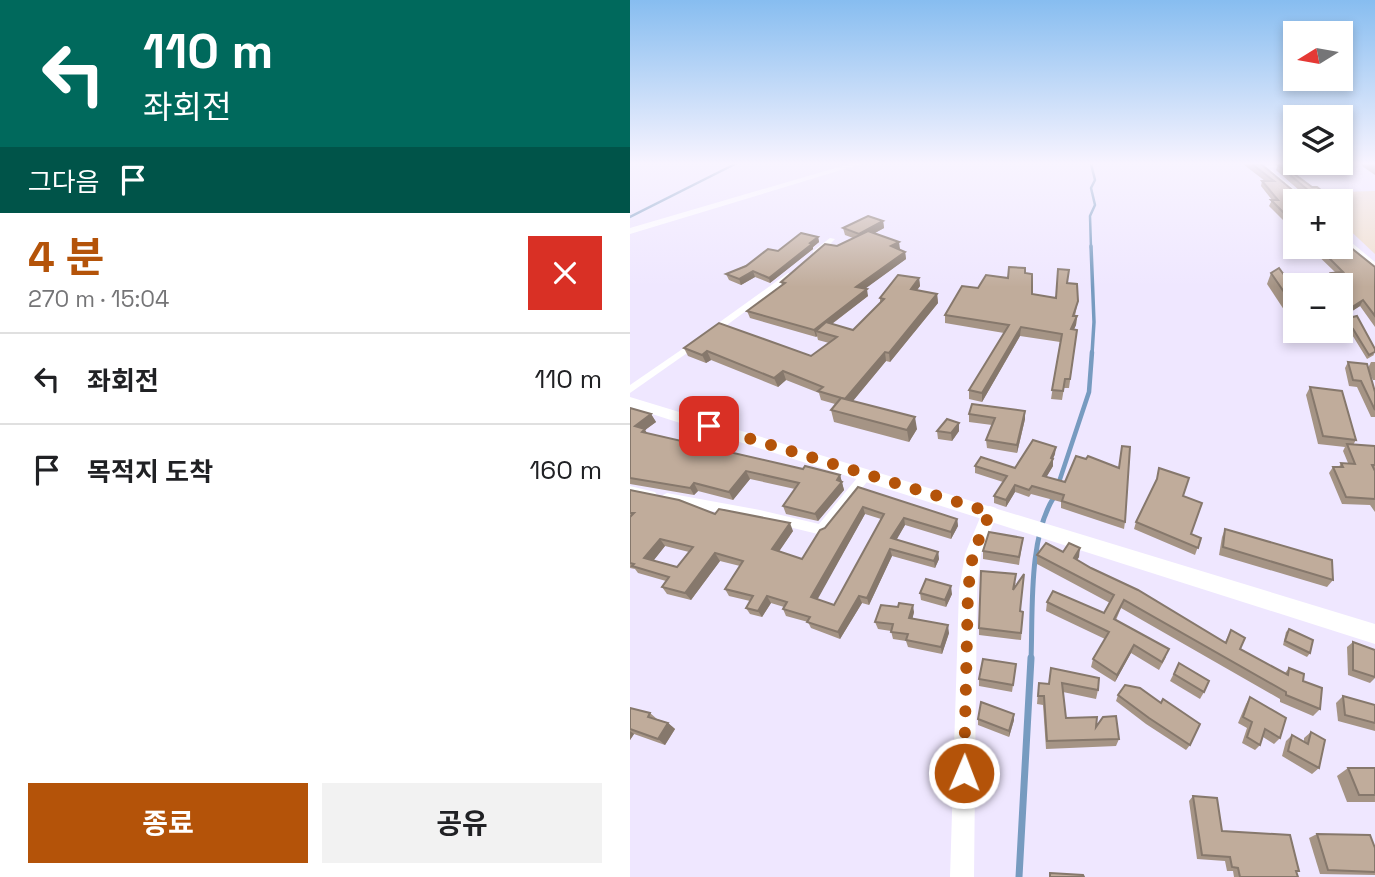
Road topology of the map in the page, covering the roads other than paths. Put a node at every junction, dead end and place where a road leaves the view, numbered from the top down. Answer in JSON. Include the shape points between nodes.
{"nodes":[{"id":1,"x":718,"y":205,"type":"edge"},
{"id":2,"x":630,"y":231,"type":"edge"},
{"id":3,"x":832,"y":239,"type":"dead end"},
{"id":4,"x":1353,"y":247,"type":"edge"},
{"id":5,"x":809,"y":260,"type":"edge"},
{"id":6,"x":1375,"y":266,"type":"edge"},
{"id":7,"x":797,"y":270,"type":"edge"},
{"id":8,"x":630,"y":390,"type":"edge"},
{"id":9,"x":630,"y":402,"type":"edge"},
{"id":10,"x":866,"y":475,"type":"junction"},
{"id":11,"x":630,"y":490,"type":"edge"},
{"id":12,"x":990,"y":512,"type":"junction"},
{"id":13,"x":1375,"y":634,"type":"edge"},
{"id":14,"x":962,"y":877,"type":"edge"}],
"edges":[{"from":1,"to":2,"type":"main road"},
{"from":3,"to":5,"type":"street"},
{"from":4,"to":6,"type":"street"},
{"from":7,"to":8,"type":"street"},
{"from":9,"to":10,"type":"main road"},
{"from":10,"to":11,"type":"street","via":[[822,530]]},
{"from":10,"to":12,"type":"main road"},
{"from":12,"to":13,"type":"main road"},
{"from":12,"to":14,"type":"main road","via":[[973,554],[968,590]]}]}
